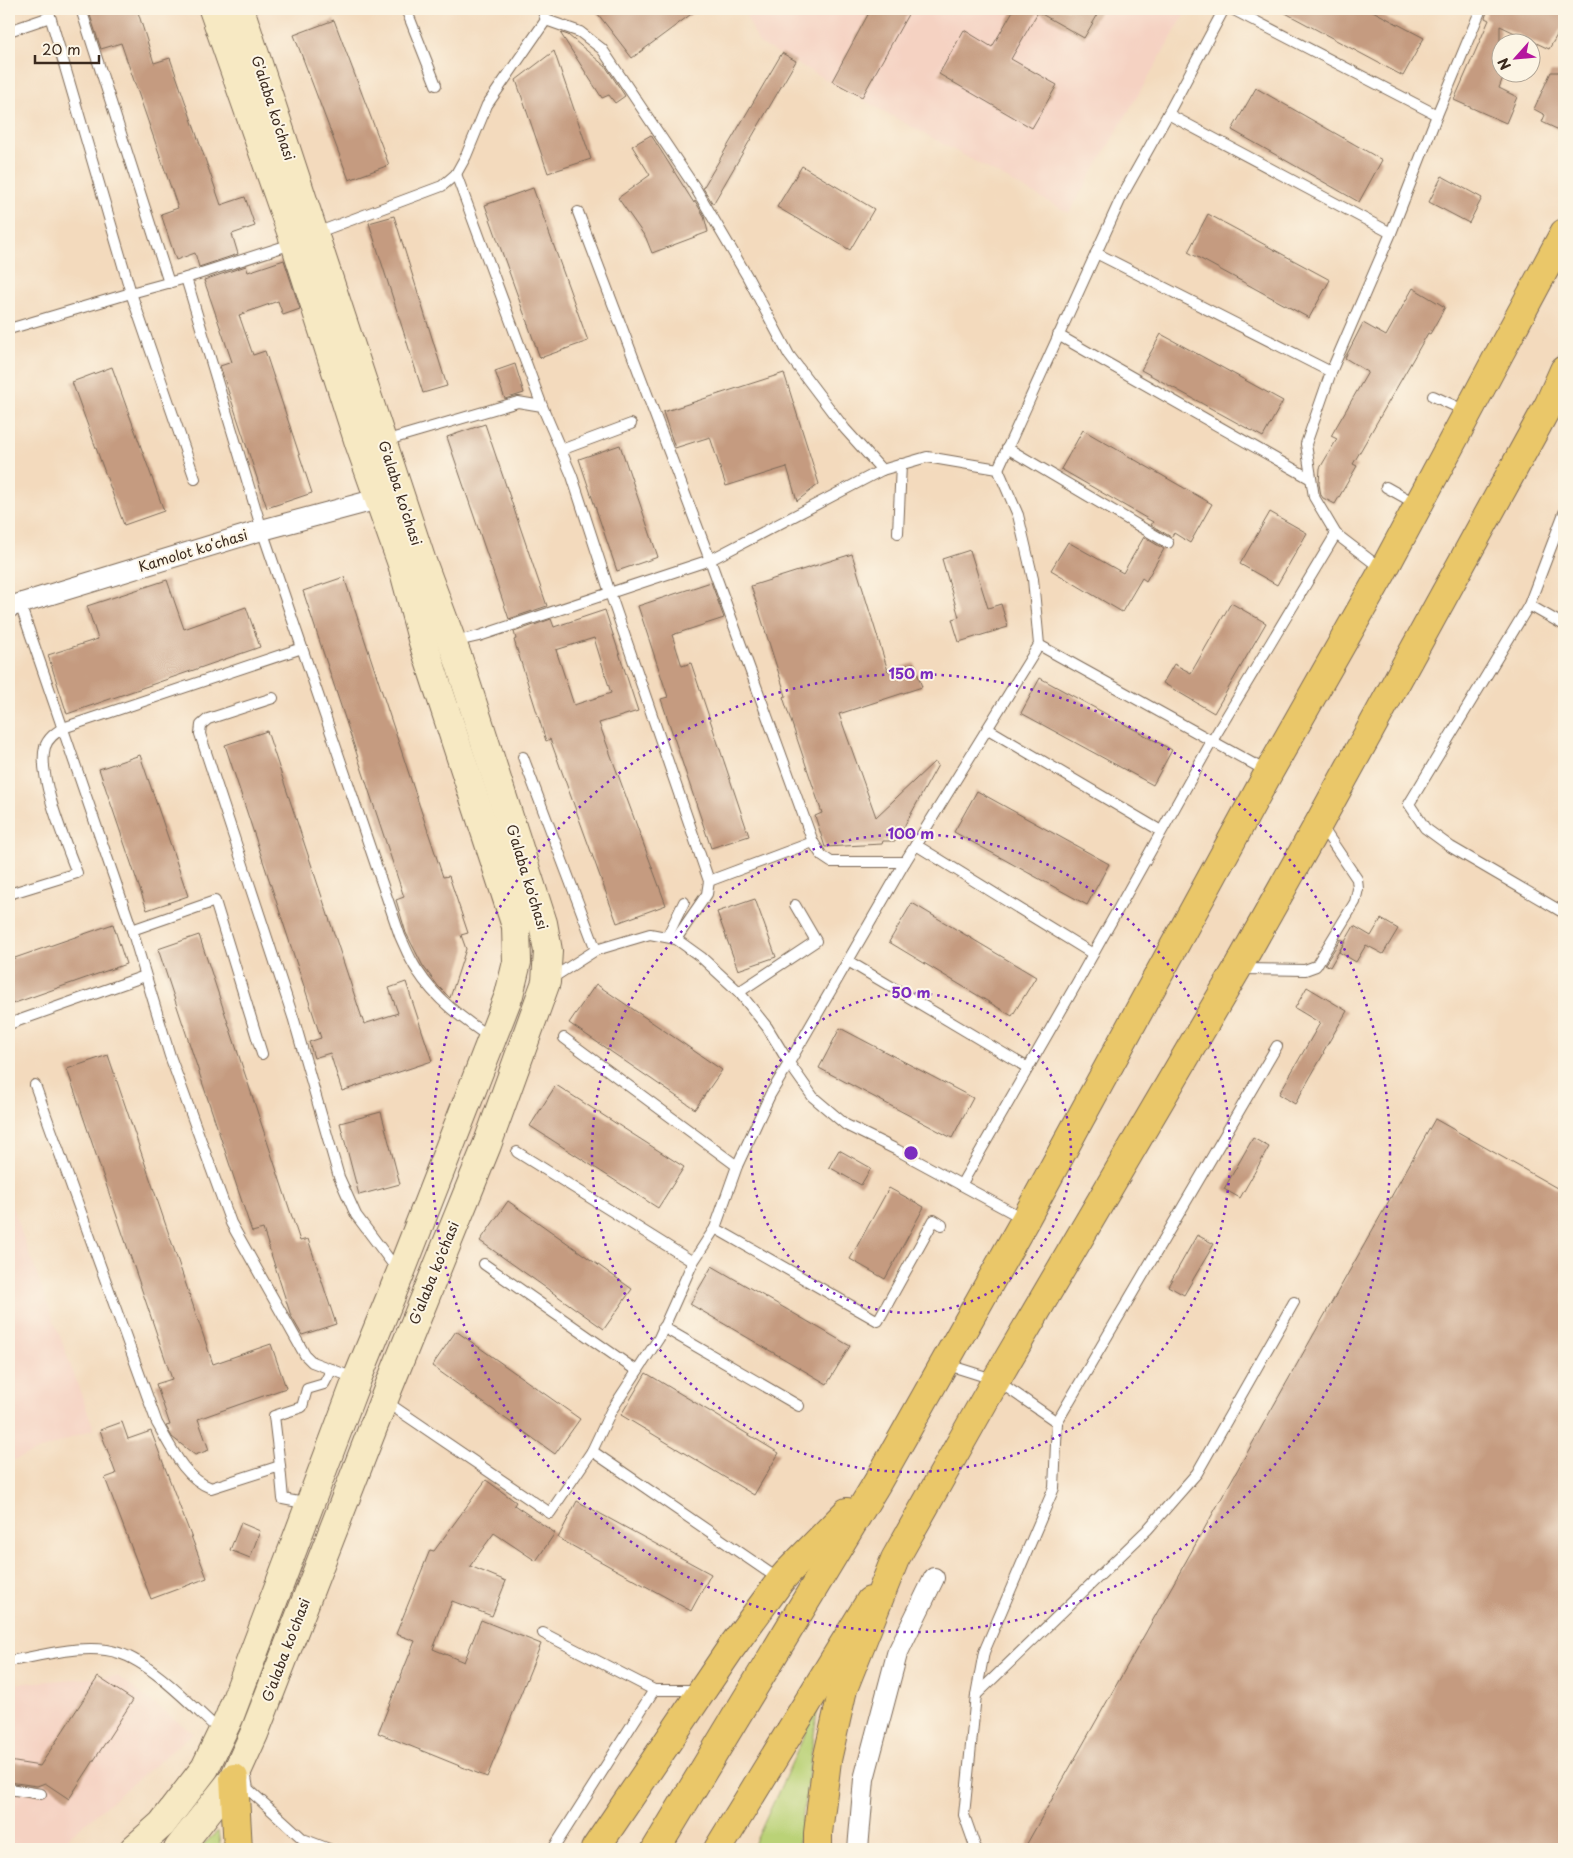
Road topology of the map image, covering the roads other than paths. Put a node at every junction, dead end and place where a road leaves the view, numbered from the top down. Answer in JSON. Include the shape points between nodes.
{"nodes":[{"id":1,"x":80,"y":9,"type":"edge"},
{"id":2,"x":213,"y":9,"type":"edge"},
{"id":3,"x":240,"y":9,"type":"edge"},
{"id":4,"x":406,"y":9,"type":"edge"},
{"id":5,"x":542,"y":9,"type":"edge"},
{"id":6,"x":549,"y":9,"type":"edge"},
{"id":7,"x":1224,"y":9,"type":"edge"},
{"id":8,"x":1232,"y":9,"type":"edge"},
{"id":9,"x":1480,"y":9,"type":"edge"},
{"id":10,"x":49,"y":13,"type":"edge"},
{"id":11,"x":546,"y":20,"type":"junction"},
{"id":12,"x":9,"y":30,"type":"edge"},
{"id":13,"x":436,"y":85,"type":"dead end"},
{"id":14,"x":1168,"y":114,"type":"junction"},
{"id":15,"x":1436,"y":116,"type":"junction"},
{"id":16,"x":456,"y":174,"type":"junction"},
{"id":17,"x":578,"y":212,"type":"dead end"},
{"id":18,"x":1392,"y":233,"type":"junction"},
{"id":19,"x":1564,"y":234,"type":"edge"},
{"id":20,"x":305,"y":238,"type":"junction"},
{"id":21,"x":1096,"y":253,"type":"junction"},
{"id":22,"x":186,"y":278,"type":"junction"},
{"id":23,"x":169,"y":283,"type":"junction"},
{"id":24,"x":131,"y":293,"type":"junction"},
{"id":25,"x":9,"y":329,"type":"edge"},
{"id":26,"x":1058,"y":335,"type":"junction"},
{"id":27,"x":1564,"y":370,"type":"edge"},
{"id":28,"x":1331,"y":372,"type":"junction"},
{"id":29,"x":1433,"y":396,"type":"dead end"},
{"id":30,"x":542,"y":406,"type":"junction"},
{"id":31,"x":1556,"y":409,"type":"edge"},
{"id":32,"x":1468,"y":412,"type":"junction"},
{"id":33,"x":631,"y":424,"type":"dead end"},
{"id":34,"x":383,"y":441,"type":"junction"},
{"id":35,"x":1007,"y":448,"type":"junction"},
{"id":36,"x":561,"y":450,"type":"junction"},
{"id":37,"x":901,"y":464,"type":"junction"},
{"id":38,"x":998,"y":469,"type":"junction"},
{"id":39,"x":882,"y":470,"type":"junction"},
{"id":40,"x":195,"y":479,"type":"dead end"},
{"id":41,"x":1311,"y":479,"type":"junction"},
{"id":42,"x":1386,"y":487,"type":"dead end"},
{"id":43,"x":378,"y":500,"type":"junction"},
{"id":44,"x":1418,"y":505,"type":"junction"},
{"id":45,"x":1564,"y":513,"type":"edge"},
{"id":46,"x":262,"y":530,"type":"junction"},
{"id":47,"x":898,"y":534,"type":"dead end"},
{"id":48,"x":1336,"y":534,"type":"junction"},
{"id":49,"x":1168,"y":544,"type":"dead end"},
{"id":50,"x":710,"y":560,"type":"junction"},
{"id":51,"x":1383,"y":571,"type":"junction"},
{"id":52,"x":610,"y":593,"type":"junction"},
{"id":53,"x":15,"y":605,"type":"edge"},
{"id":54,"x":1529,"y":605,"type":"junction"},
{"id":55,"x":1564,"y":625,"type":"edge"},
{"id":56,"x":1039,"y":645,"type":"junction"},
{"id":57,"x":302,"y":648,"type":"junction"},
{"id":58,"x":447,"y":660,"type":"junction"},
{"id":59,"x":273,"y":698,"type":"dead end"},
{"id":60,"x":63,"y":728,"type":"junction"},
{"id":61,"x":988,"y":728,"type":"junction"},
{"id":62,"x":1212,"y":741,"type":"junction"},
{"id":63,"x":524,"y":757,"type":"dead end"},
{"id":64,"x":1269,"y":772,"type":"junction"},
{"id":65,"x":1319,"y":823,"type":"junction"},
{"id":66,"x":1161,"y":831,"type":"junction"},
{"id":67,"x":813,"y":842,"type":"junction"},
{"id":68,"x":916,"y":845,"type":"junction"},
{"id":69,"x":905,"y":862,"type":"junction"},
{"id":70,"x":709,"y":881,"type":"junction"},
{"id":71,"x":9,"y":894,"type":"edge"},
{"id":72,"x":684,"y":902,"type":"dead end"},
{"id":73,"x":795,"y":905,"type":"dead end"},
{"id":74,"x":1564,"y":913,"type":"edge"},
{"id":75,"x":132,"y":930,"type":"junction"},
{"id":76,"x":671,"y":938,"type":"junction"},
{"id":77,"x":596,"y":950,"type":"junction"},
{"id":78,"x":1093,"y":954,"type":"junction"},
{"id":79,"x":848,"y":961,"type":"junction"},
{"id":80,"x":1237,"y":969,"type":"junction"},
{"id":81,"x":145,"y":976,"type":"junction"},
{"id":82,"x":546,"y":982,"type":"junction"},
{"id":83,"x":738,"y":992,"type":"junction"},
{"id":84,"x":9,"y":1024,"type":"edge"},
{"id":85,"x":564,"y":1038,"type":"dead end"},
{"id":86,"x":492,"y":1039,"type":"junction"},
{"id":87,"x":1277,"y":1046,"type":"dead end"},
{"id":88,"x":262,"y":1054,"type":"dead end"},
{"id":89,"x":789,"y":1063,"type":"junction"},
{"id":90,"x":1028,"y":1068,"type":"junction"},
{"id":91,"x":35,"y":1086,"type":"dead end"},
{"id":92,"x":517,"y":1152,"type":"dead end"},
{"id":93,"x":737,"y":1166,"type":"junction"},
{"id":94,"x":961,"y":1185,"type":"junction"},
{"id":95,"x":428,"y":1201,"type":"junction"},
{"id":96,"x":456,"y":1219,"type":"junction"},
{"id":97,"x":1025,"y":1220,"type":"junction"},
{"id":98,"x":942,"y":1224,"type":"dead end"},
{"id":99,"x":715,"y":1228,"type":"junction"},
{"id":100,"x":693,"y":1262,"type":"junction"},
{"id":101,"x":484,"y":1264,"type":"dead end"},
{"id":102,"x":400,"y":1274,"type":"junction"},
{"id":103,"x":1294,"y":1302,"type":"dead end"},
{"id":104,"x":663,"y":1327,"type":"junction"},
{"id":105,"x":944,"y":1363,"type":"junction"},
{"id":106,"x":332,"y":1370,"type":"junction"},
{"id":107,"x":637,"y":1371,"type":"junction"},
{"id":108,"x":357,"y":1379,"type":"junction"},
{"id":109,"x":996,"y":1380,"type":"junction"},
{"id":110,"x":383,"y":1400,"type":"junction"},
{"id":111,"x":799,"y":1406,"type":"dead end"},
{"id":112,"x":1057,"y":1422,"type":"junction"},
{"id":113,"x":592,"y":1451,"type":"junction"},
{"id":114,"x":280,"y":1466,"type":"junction"},
{"id":115,"x":877,"y":1483,"type":"junction"},
{"id":116,"x":310,"y":1504,"type":"junction"},
{"id":117,"x":895,"y":1559,"type":"junction"},
{"id":118,"x":934,"y":1578,"type":"dead end"},
{"id":119,"x":781,"y":1580,"type":"junction"},
{"id":120,"x":543,"y":1633,"type":"dead end"},
{"id":121,"x":9,"y":1661,"type":"edge"},
{"id":122,"x":654,"y":1690,"type":"junction"},
{"id":123,"x":703,"y":1690,"type":"junction"},
{"id":124,"x":976,"y":1695,"type":"junction"},
{"id":125,"x":225,"y":1725,"type":"junction"},
{"id":126,"x":238,"y":1768,"type":"junction"},
{"id":127,"x":9,"y":1789,"type":"edge"},
{"id":128,"x":41,"y":1794,"type":"dead end"},
{"id":129,"x":134,"y":1849,"type":"edge"},
{"id":130,"x":178,"y":1849,"type":"edge"},
{"id":131,"x":238,"y":1849,"type":"edge"},
{"id":132,"x":329,"y":1849,"type":"edge"},
{"id":133,"x":553,"y":1849,"type":"edge"},
{"id":134,"x":595,"y":1849,"type":"edge"},
{"id":135,"x":656,"y":1849,"type":"edge"},
{"id":136,"x":718,"y":1849,"type":"edge"},
{"id":137,"x":818,"y":1849,"type":"edge"},
{"id":138,"x":858,"y":1849,"type":"edge"},
{"id":139,"x":976,"y":1849,"type":"edge"}],
"edges":[{"from":1,"to":23,"type":"lane"},
{"from":2,"to":20,"type":"main road","name":"G'alaba ko'chasi"},
{"from":3,"to":20,"type":"main road","name":"G'alaba ko'chasi"},
{"from":4,"to":13,"type":"lane"},
{"from":5,"to":11,"type":"lane"},
{"from":6,"to":11,"type":"lane"},
{"from":7,"to":14,"type":"lane"},
{"from":8,"to":15,"type":"lane"},
{"from":9,"to":15,"type":"lane"},
{"from":10,"to":12,"type":"lane"},
{"from":10,"to":24,"type":"lane"},
{"from":11,"to":16,"type":"lane","via":[[487,104]]},
{"from":11,"to":39,"type":"lane","via":[[580,32],[602,49],[696,189],[789,355],[845,429]]},
{"from":14,"to":18,"type":"lane"},
{"from":14,"to":21,"type":"lane","via":[[1122,196]]},
{"from":15,"to":18,"type":"lane"},
{"from":16,"to":20,"type":"lane","via":[[442,186]]},
{"from":16,"to":30,"type":"lane"},
{"from":17,"to":50,"type":"lane"},
{"from":18,"to":28,"type":"lane"},
{"from":19,"to":32,"type":"main road"},
{"from":20,"to":22,"type":"lane"},
{"from":20,"to":34,"type":"main road","name":"G'alaba ko'chasi"},
{"from":20,"to":43,"type":"main road","name":"G'alaba ko'chasi"},
{"from":21,"to":26,"type":"lane"},
{"from":21,"to":28,"type":"lane"},
{"from":22,"to":23,"type":"lane"},
{"from":22,"to":46,"type":"lane"},
{"from":23,"to":24,"type":"lane"},
{"from":24,"to":25,"type":"lane"},
{"from":24,"to":40,"type":"lane"},
{"from":26,"to":35,"type":"lane"},
{"from":26,"to":41,"type":"lane"},
{"from":27,"to":31,"type":"main road"},
{"from":28,"to":41,"type":"lane","via":[[1306,444]]},
{"from":29,"to":32,"type":"lane"},
{"from":30,"to":34,"type":"lane","via":[[518,402]]},
{"from":30,"to":36,"type":"lane"},
{"from":31,"to":65,"type":"main road"},
{"from":32,"to":44,"type":"main road"},
{"from":33,"to":36,"type":"lane"},
{"from":34,"to":58,"type":"main road","name":"G'alaba ko'chasi","via":[[421,558]]},
{"from":35,"to":38,"type":"lane"},
{"from":35,"to":49,"type":"lane"},
{"from":36,"to":52,"type":"lane"},
{"from":37,"to":38,"type":"lane","via":[[927,457]]},
{"from":37,"to":39,"type":"lane"},
{"from":37,"to":47,"type":"lane"},
{"from":38,"to":56,"type":"lane","via":[[1018,515],[1033,578]]},
{"from":39,"to":50,"type":"lane"},
{"from":41,"to":48,"type":"lane","via":[[1314,497]]},
{"from":42,"to":44,"type":"lane"},
{"from":43,"to":46,"type":"street","name":"Kamolot koʻchasi"},
{"from":43,"to":58,"type":"main road","name":"G'alaba ko'chasi","via":[[402,564],[422,639]]},
{"from":44,"to":51,"type":"main road"},
{"from":45,"to":54,"type":"lane"},
{"from":46,"to":53,"type":"street","name":"Kamolot koʻchasi"},
{"from":46,"to":57,"type":"lane"},
{"from":48,"to":51,"type":"lane"},
{"from":48,"to":62,"type":"lane"},
{"from":50,"to":52,"type":"lane"},
{"from":50,"to":67,"type":"lane"},
{"from":51,"to":64,"type":"main road"},
{"from":52,"to":58,"type":"lane","via":[[480,636]]},
{"from":52,"to":70,"type":"lane"},
{"from":53,"to":60,"type":"lane"},
{"from":54,"to":55,"type":"lane"},
{"from":54,"to":74,"type":"lane","via":[[1409,804],[1425,828],[1451,847]]},
{"from":56,"to":61,"type":"lane"},
{"from":56,"to":62,"type":"lane"},
{"from":57,"to":60,"type":"lane"},
{"from":57,"to":86,"type":"lane","via":[[400,936],[417,970],[440,999]]},
{"from":58,"to":82,"type":"main road","name":"G'alaba ko'chasi","via":[[543,923],[548,951]]},
{"from":58,"to":86,"type":"main road","name":"G'alaba ko'chasi","via":[[516,926],[517,962],[509,995]]},
{"from":59,"to":102,"type":"lane","via":[[208,719],[201,725],[200,734],[294,1020],[339,1177],[356,1215]]},
{"from":60,"to":71,"type":"lane","via":[[50,738],[45,747],[43,765],[77,873]]},
{"from":60,"to":75,"type":"lane"},
{"from":61,"to":66,"type":"lane"},
{"from":61,"to":68,"type":"lane"},
{"from":62,"to":64,"type":"lane"},
{"from":62,"to":66,"type":"lane"},
{"from":63,"to":77,"type":"lane"},
{"from":64,"to":97,"type":"main road"},
{"from":65,"to":80,"type":"main road"},
{"from":65,"to":80,"type":"lane","via":[[1357,879],[1355,902],[1316,966],[1305,970]]},
{"from":66,"to":78,"type":"lane"},
{"from":67,"to":69,"type":"lane","via":[[822,856],[831,862]]},
{"from":67,"to":70,"type":"lane"},
{"from":68,"to":69,"type":"lane"},
{"from":68,"to":78,"type":"lane"},
{"from":69,"to":79,"type":"lane"},
{"from":70,"to":76,"type":"lane","via":[[707,894]]},
{"from":72,"to":76,"type":"lane"},
{"from":73,"to":83,"type":"lane","via":[[816,941]]},
{"from":75,"to":81,"type":"lane"},
{"from":75,"to":88,"type":"lane","via":[[214,901]]},
{"from":76,"to":77,"type":"lane","via":[[650,934]]},
{"from":76,"to":83,"type":"lane","via":[[702,957]]},
{"from":77,"to":82,"type":"lane"},
{"from":78,"to":90,"type":"lane"},
{"from":79,"to":89,"type":"lane"},
{"from":79,"to":90,"type":"lane"},
{"from":80,"to":109,"type":"main road"},
{"from":81,"to":84,"type":"lane"},
{"from":81,"to":106,"type":"lane","via":[[170,1056],[236,1236],[305,1355],[312,1362]]},
{"from":82,"to":96,"type":"main road","name":"G'alaba ko'chasi","via":[[487,1145]]},
{"from":83,"to":89,"type":"lane","via":[[767,1027]]},
{"from":85,"to":93,"type":"lane"},
{"from":86,"to":95,"type":"main road","name":"G'alaba ko'chasi"},
{"from":87,"to":112,"type":"lane"},
{"from":89,"to":93,"type":"lane","via":[[770,1095]]},
{"from":89,"to":94,"type":"lane","via":[[813,1097],[846,1125]]},
{"from":90,"to":94,"type":"lane"},
{"from":91,"to":114,"type":"lane","via":[[157,1423],[179,1461],[192,1477],[211,1488]]},
{"from":92,"to":100,"type":"lane"},
{"from":93,"to":99,"type":"lane"},
{"from":94,"to":97,"type":"lane"},
{"from":95,"to":96,"type":"main road"},
{"from":95,"to":102,"type":"main road","name":"G'alaba ko'chasi"},
{"from":96,"to":110,"type":"main road","name":"G'alaba ko'chasi"},
{"from":97,"to":105,"type":"main road"},
{"from":98,"to":99,"type":"lane","via":[[934,1220],[878,1321]]},
{"from":99,"to":100,"type":"lane"},
{"from":100,"to":104,"type":"lane"},
{"from":101,"to":107,"type":"lane"},
{"from":102,"to":108,"type":"main road","name":"G'alaba ko'chasi"},
{"from":103,"to":124,"type":"lane","via":[[1197,1473],[1147,1530]]},
{"from":104,"to":107,"type":"lane"},
{"from":104,"to":111,"type":"lane"},
{"from":105,"to":109,"type":"lane"},
{"from":105,"to":115,"type":"main road"},
{"from":106,"to":108,"type":"lane"},
{"from":106,"to":114,"type":"lane","via":[[324,1384],[308,1389],[302,1407],[274,1416]]},
{"from":107,"to":113,"type":"lane","via":[[611,1411]]},
{"from":108,"to":116,"type":"main road","name":"G'alaba ko'chasi"},
{"from":109,"to":112,"type":"lane"},
{"from":109,"to":117,"type":"main road"},
{"from":110,"to":113,"type":"lane","via":[[550,1513]]},
{"from":110,"to":126,"type":"main road","name":"G'alaba ko'chasi"},
{"from":112,"to":124,"type":"lane","via":[[1054,1488],[984,1652]]},
{"from":113,"to":119,"type":"lane"},
{"from":114,"to":116,"type":"lane","via":[[283,1499]]},
{"from":115,"to":119,"type":"main road"},
{"from":115,"to":135,"type":"main road"},
{"from":116,"to":125,"type":"main road","name":"G'alaba ko'chasi"},
{"from":117,"to":136,"type":"main road"},
{"from":117,"to":137,"type":"main road","via":[[843,1689],[827,1760]]},
{"from":118,"to":138,"type":"street","via":[[897,1654],[864,1779]]},
{"from":119,"to":123,"type":"main road"},
{"from":120,"to":122,"type":"lane"},
{"from":121,"to":125,"type":"lane","via":[[79,1650],[118,1652],[150,1669]]},
{"from":122,"to":123,"type":"lane"},
{"from":122,"to":133,"type":"lane"},
{"from":123,"to":134,"type":"main road"},
{"from":124,"to":139,"type":"lane","via":[[964,1815]]},
{"from":125,"to":129,"type":"main road","name":"G'alaba ko'chasi","via":[[206,1768],[162,1824]]},
{"from":126,"to":130,"type":"main road","name":"G'alaba ko'chasi"},
{"from":126,"to":131,"type":"main road"},
{"from":126,"to":132,"type":"lane","via":[[248,1790],[303,1839]]},
{"from":127,"to":128,"type":"lane"}]}
